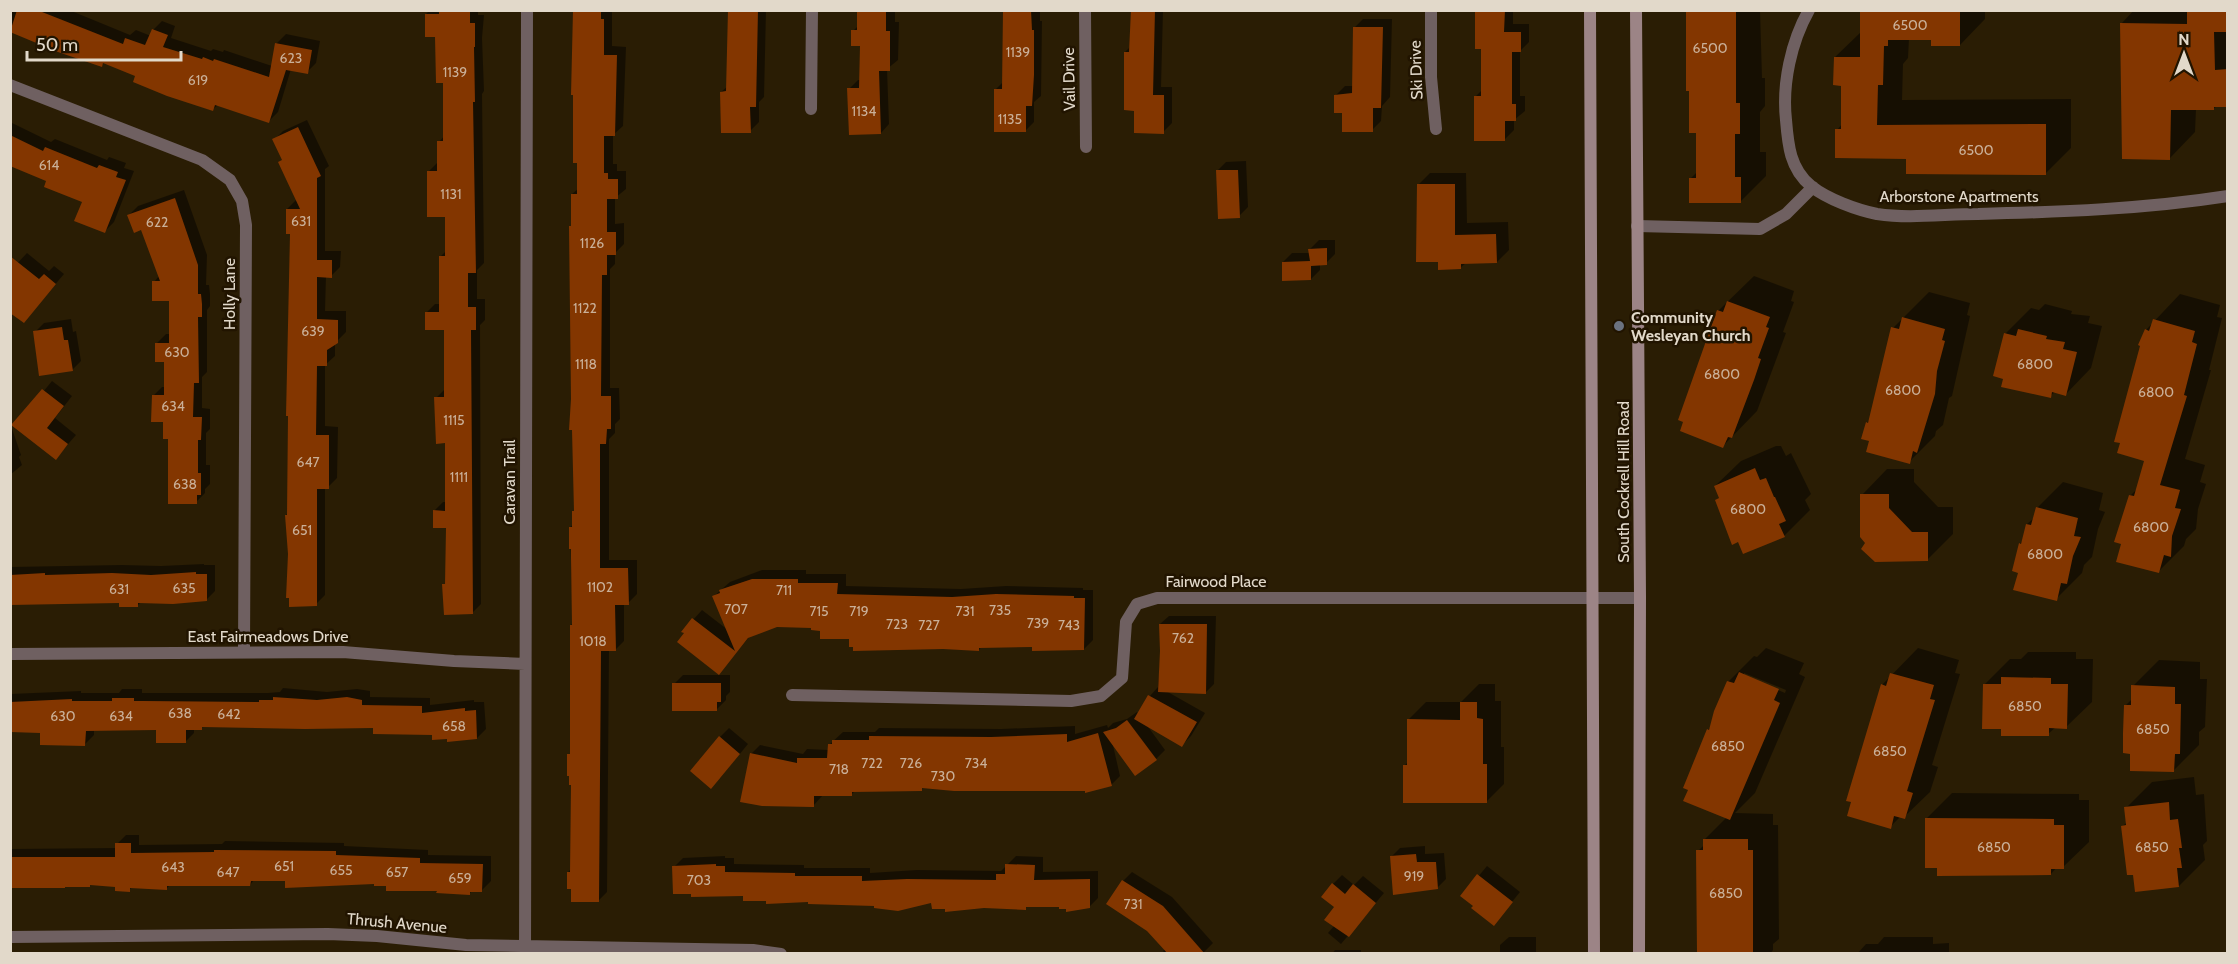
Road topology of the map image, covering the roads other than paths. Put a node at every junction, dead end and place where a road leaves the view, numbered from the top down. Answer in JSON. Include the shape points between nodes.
{"nodes":[{"id":1,"x":527,"y":10,"type":"edge"},
{"id":2,"x":812,"y":10,"type":"edge"},
{"id":3,"x":1085,"y":10,"type":"edge"},
{"id":4,"x":1431,"y":10,"type":"edge"},
{"id":5,"x":1590,"y":10,"type":"edge"},
{"id":6,"x":1636,"y":10,"type":"edge"},
{"id":7,"x":1809,"y":10,"type":"edge"},
{"id":8,"x":10,"y":84,"type":"edge"},
{"id":9,"x":811,"y":110,"type":"dead end"},
{"id":10,"x":1436,"y":129,"type":"dead end"},
{"id":11,"x":1086,"y":147,"type":"dead end"},
{"id":12,"x":1813,"y":187,"type":"junction"},
{"id":13,"x":2228,"y":196,"type":"edge"},
{"id":14,"x":1637,"y":226,"type":"junction"},
{"id":15,"x":1592,"y":598,"type":"junction"},
{"id":16,"x":1640,"y":598,"type":"junction"},
{"id":17,"x":243,"y":652,"type":"junction"},
{"id":18,"x":10,"y":654,"type":"edge"},
{"id":19,"x":525,"y":664,"type":"junction"},
{"id":20,"x":792,"y":695,"type":"dead end"},
{"id":21,"x":10,"y":937,"type":"edge"},
{"id":22,"x":525,"y":950,"type":"edge"},
{"id":23,"x":781,"y":954,"type":"edge"},
{"id":24,"x":1594,"y":954,"type":"edge"},
{"id":25,"x":1639,"y":954,"type":"edge"}],
"edges":[{"from":1,"to":19,"type":"street","name":"Caravan Trail"},
{"from":2,"to":9,"type":"street"},
{"from":3,"to":11,"type":"street","name":"Vail Drive"},
{"from":4,"to":10,"type":"street","name":"Ski Drive"},
{"from":5,"to":15,"type":"main road","name":"South Cockrell Hill Road"},
{"from":6,"to":14,"type":"main road","name":"South Cockrell Hill Road"},
{"from":7,"to":12,"type":"street","name":"Arborstone Apartments","via":[[1788,71],[1785,112],[1794,167]]},
{"from":8,"to":17,"type":"street","name":"Holly Lane","via":[[202,160],[230,180],[242,201],[246,225]]},
{"from":12,"to":13,"type":"street","name":"Arborstone Apartments","via":[[1831,199],[1877,214],[1912,215],[2065,212]]},
{"from":12,"to":14,"type":"street","via":[[1786,214],[1760,228]]},
{"from":14,"to":16,"type":"main road","name":"South Cockrell Hill Road"},
{"from":15,"to":16,"type":"street","name":"Fairwood Place"},
{"from":15,"to":20,"type":"street","name":"Fairwood Place","via":[[1157,598],[1137,604],[1126,622],[1122,678],[1101,696],[1071,701]]},
{"from":15,"to":24,"type":"main road","name":"South Cockrell Hill Road"},
{"from":16,"to":25,"type":"main road","name":"South Cockrell Hill Road"},
{"from":17,"to":18,"type":"street","name":"East Fairmeadows Drive"},
{"from":17,"to":19,"type":"street","name":"East Fairmeadows Drive","via":[[343,652]]},
{"from":19,"to":22,"type":"street","name":"Caravan Trail"},
{"from":21,"to":22,"type":"street","name":"Thrush Avenue","via":[[328,934]]},
{"from":22,"to":23,"type":"street","name":"Thrush Avenue","via":[[753,950]]}]}
